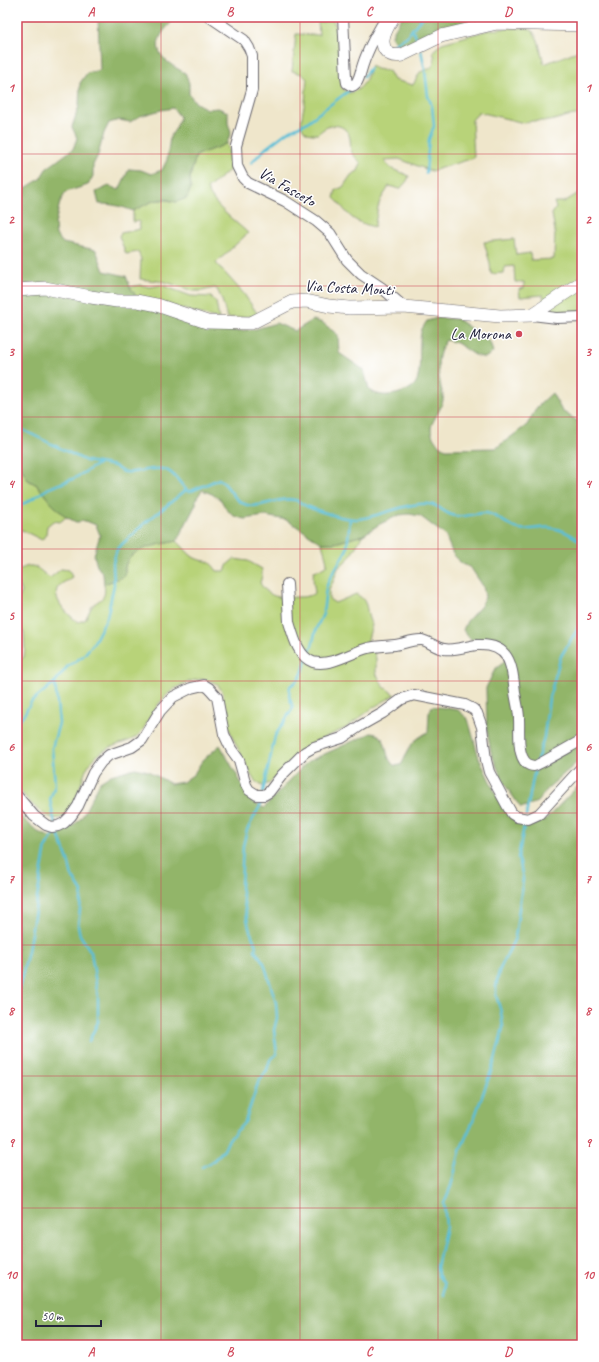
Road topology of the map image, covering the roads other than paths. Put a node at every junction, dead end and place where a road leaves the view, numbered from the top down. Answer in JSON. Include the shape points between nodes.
{"nodes":[{"id":1,"x":210,"y":17,"type":"edge"},
{"id":2,"x":343,"y":17,"type":"edge"},
{"id":3,"x":386,"y":17,"type":"edge"},
{"id":4,"x":393,"y":17,"type":"edge"},
{"id":5,"x":582,"y":25,"type":"edge"},
{"id":6,"x":582,"y":282,"type":"edge"},
{"id":7,"x":17,"y":290,"type":"edge"},
{"id":8,"x":404,"y":307,"type":"junction"},
{"id":9,"x":532,"y":315,"type":"junction"},
{"id":10,"x":582,"y":317,"type":"edge"},
{"id":11,"x":288,"y":584,"type":"dead end"},
{"id":12,"x":582,"y":740,"type":"edge"},
{"id":13,"x":582,"y":767,"type":"edge"},
{"id":14,"x":17,"y":796,"type":"edge"}],
"edges":[{"from":1,"to":8,"type":"street","name":"Via Fasceto","via":[[244,40],[252,56],[252,90],[236,146],[237,166],[243,178],[316,221],[330,233],[347,260],[361,274]]},
{"from":2,"to":3,"type":"street","via":[[346,77],[347,83],[352,86],[356,84],[365,59]]},
{"from":4,"to":5,"type":"street","via":[[386,29],[383,43],[390,54],[395,55],[402,55],[441,36],[497,23]]},
{"from":6,"to":9,"type":"street"},
{"from":7,"to":8,"type":"street","name":"Via Costa Monti","via":[[45,288],[150,304],[207,322],[251,323],[292,302],[306,301],[349,308]]},
{"from":8,"to":9,"type":"street","name":"Via Costa Monti","via":[[500,316]]},
{"from":9,"to":10,"type":"street","via":[[556,318]]},
{"from":11,"to":12,"type":"street","via":[[290,627],[302,654],[310,660],[317,663],[325,662],[369,648],[420,640],[444,649],[482,645],[492,647],[504,654],[511,664],[519,717],[520,749],[526,763],[538,765]]},
{"from":13,"to":14,"type":"street","via":[[539,814],[528,819],[517,817],[508,808],[489,772],[482,727],[477,713],[465,705],[410,696],[342,738],[305,752],[269,792],[257,795],[246,785],[239,760],[224,734],[217,697],[204,686],[191,688],[173,697],[160,711],[142,740],[132,747],[114,752],[100,762],[78,806],[64,823],[52,827],[46,825],[34,816]]}]}
